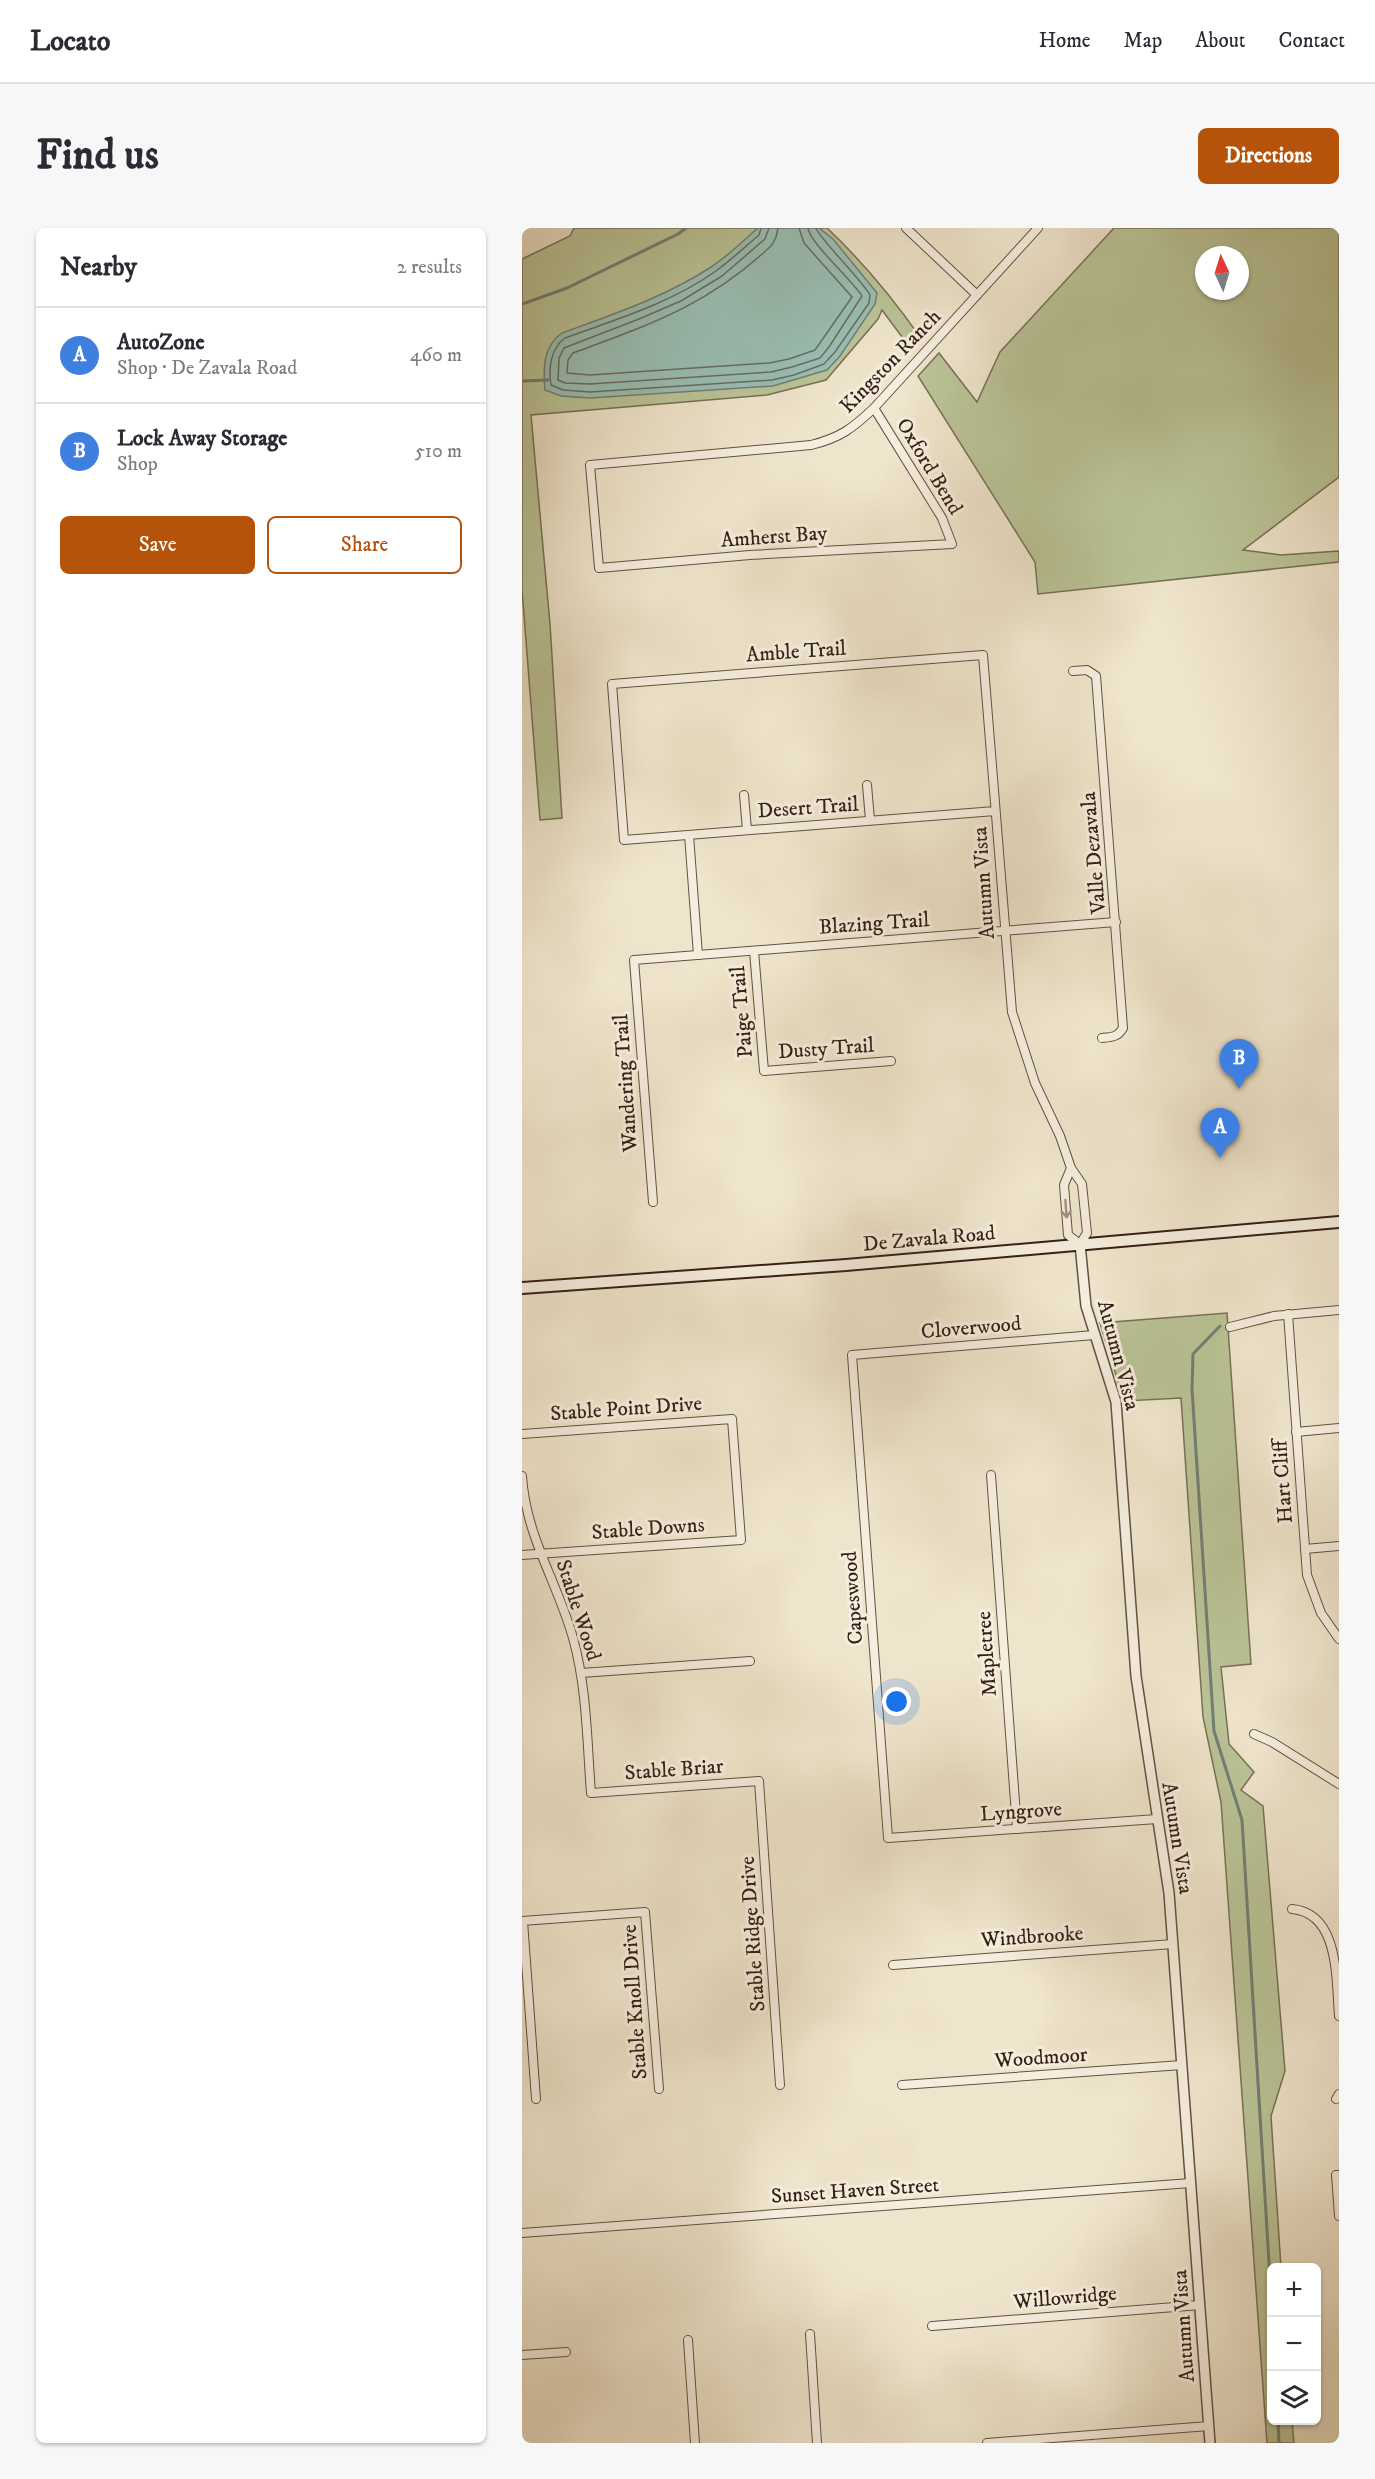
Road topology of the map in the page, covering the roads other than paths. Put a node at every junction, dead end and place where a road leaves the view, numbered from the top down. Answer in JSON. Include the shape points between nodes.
{"nodes":[{"id":1,"x":906,"y":228,"type":"edge"},
{"id":2,"x":1038,"y":228,"type":"edge"},
{"id":3,"x":976,"y":295,"type":"junction"},
{"id":4,"x":874,"y":408,"type":"junction"},
{"id":5,"x":952,"y":544,"type":"joint"},
{"id":6,"x":599,"y":568,"type":"joint"},
{"id":7,"x":983,"y":655,"type":"joint"},
{"id":8,"x":1073,"y":671,"type":"dead end"},
{"id":9,"x":867,"y":785,"type":"dead end"},
{"id":10,"x":744,"y":795,"type":"dead end"},
{"id":11,"x":995,"y":810,"type":"junction"},
{"id":12,"x":870,"y":820,"type":"junction"},
{"id":13,"x":747,"y":830,"type":"junction"},
{"id":14,"x":689,"y":834,"type":"junction"},
{"id":15,"x":624,"y":840,"type":"joint"},
{"id":16,"x":1116,"y":922,"type":"junction"},
{"id":17,"x":1005,"y":931,"type":"junction"},
{"id":18,"x":754,"y":951,"type":"junction"},
{"id":19,"x":699,"y":955,"type":"junction"},
{"id":20,"x":634,"y":960,"type":"joint"},
{"id":21,"x":1102,"y":1038,"type":"dead end"},
{"id":22,"x":891,"y":1061,"type":"dead end"},
{"id":23,"x":764,"y":1071,"type":"joint"},
{"id":24,"x":1071,"y":1168,"type":"junction"},
{"id":25,"x":653,"y":1202,"type":"dead end"},
{"id":26,"x":1339,"y":1222,"type":"edge"},
{"id":27,"x":1080,"y":1244,"type":"junction"},
{"id":28,"x":522,"y":1288,"type":"edge"},
{"id":29,"x":1339,"y":1310,"type":"edge"},
{"id":30,"x":1288,"y":1314,"type":"junction"},
{"id":31,"x":1230,"y":1327,"type":"dead end"},
{"id":32,"x":1094,"y":1335,"type":"junction"},
{"id":33,"x":852,"y":1354,"type":"joint"},
{"id":34,"x":1339,"y":1428,"type":"edge"},
{"id":35,"x":1296,"y":1432,"type":"junction"},
{"id":36,"x":522,"y":1434,"type":"edge"},
{"id":37,"x":991,"y":1475,"type":"dead end"},
{"id":38,"x":522,"y":1476,"type":"edge"},
{"id":39,"x":741,"y":1540,"type":"joint"},
{"id":40,"x":1339,"y":1546,"type":"edge"},
{"id":41,"x":1305,"y":1549,"type":"junction"},
{"id":42,"x":542,"y":1553,"type":"junction"},
{"id":43,"x":522,"y":1555,"type":"edge"},
{"id":44,"x":1339,"y":1639,"type":"edge"},
{"id":45,"x":750,"y":1661,"type":"dead end"},
{"id":46,"x":581,"y":1673,"type":"junction"},
{"id":47,"x":1254,"y":1734,"type":"dead end"},
{"id":48,"x":759,"y":1781,"type":"joint"},
{"id":49,"x":1339,"y":1784,"type":"edge"},
{"id":50,"x":591,"y":1793,"type":"joint"},
{"id":51,"x":1157,"y":1819,"type":"junction"},
{"id":52,"x":1017,"y":1829,"type":"junction"},
{"id":53,"x":888,"y":1838,"type":"joint"},
{"id":54,"x":1292,"y":1909,"type":"dead end"},
{"id":55,"x":522,"y":1921,"type":"edge"},
{"id":56,"x":1173,"y":1944,"type":"junction"},
{"id":57,"x":893,"y":1965,"type":"dead end"},
{"id":58,"x":1339,"y":2016,"type":"edge"},
{"id":59,"x":1182,"y":2064,"type":"junction"},
{"id":60,"x":780,"y":2085,"type":"dead end"},
{"id":61,"x":902,"y":2085,"type":"dead end"},
{"id":62,"x":659,"y":2089,"type":"dead end"},
{"id":63,"x":536,"y":2098,"type":"dead end"},
{"id":64,"x":1337,"y":2175,"type":"edge"},
{"id":65,"x":1191,"y":2183,"type":"junction"},
{"id":66,"x":1339,"y":2216,"type":"edge"},
{"id":67,"x":522,"y":2233,"type":"edge"},
{"id":68,"x":1200,"y":2305,"type":"junction"},
{"id":69,"x":932,"y":2326,"type":"dead end"},
{"id":70,"x":810,"y":2334,"type":"dead end"},
{"id":71,"x":688,"y":2340,"type":"dead end"},
{"id":72,"x":566,"y":2352,"type":"dead end"},
{"id":73,"x":522,"y":2355,"type":"edge"},
{"id":74,"x":1209,"y":2427,"type":"junction"},
{"id":75,"x":695,"y":2443,"type":"edge"},
{"id":76,"x":818,"y":2443,"type":"edge"},
{"id":77,"x":987,"y":2443,"type":"edge"},
{"id":78,"x":1210,"y":2443,"type":"edge"}],
"edges":[{"from":1,"to":3,"type":"street"},
{"from":2,"to":3,"type":"street","name":"Kingston Ranch"},
{"from":3,"to":4,"type":"street","name":"Kingston Ranch"},
{"from":4,"to":5,"type":"street","name":"Oxford Bend","via":[[942,518]]},
{"from":4,"to":6,"type":"street","name":"Kingston Ranch","via":[[833,440],[811,445],[590,465]]},
{"from":5,"to":6,"type":"street","name":"Amherst Bay"},
{"from":7,"to":11,"type":"street","name":"Autumn Vista"},
{"from":7,"to":15,"type":"street","name":"Amble Trail","via":[[612,684]]},
{"from":8,"to":16,"type":"street","name":"Valle Dezavala","via":[[1087,670],[1096,676]]},
{"from":9,"to":12,"type":"street"},
{"from":10,"to":13,"type":"street"},
{"from":11,"to":12,"type":"street","name":"Desert Trail"},
{"from":11,"to":17,"type":"street","name":"Autumn Vista"},
{"from":12,"to":13,"type":"street","name":"Desert Trail"},
{"from":13,"to":14,"type":"street","name":"Desert Trail"},
{"from":14,"to":15,"type":"street","name":"Desert Trail"},
{"from":14,"to":19,"type":"street"},
{"from":16,"to":17,"type":"street","name":"Blazing Trail"},
{"from":16,"to":21,"type":"street","name":"Valle Dezavala","via":[[1123,1028],[1113,1037]]},
{"from":17,"to":18,"type":"street","name":"Blazing Trail"},
{"from":17,"to":24,"type":"street","name":"Autumn Vista","via":[[1009,991],[1017,1032]]},
{"from":18,"to":19,"type":"street","name":"Blazing Trail"},
{"from":18,"to":23,"type":"street","name":"Paige Trail"},
{"from":19,"to":20,"type":"street","name":"Blazing Trail"},
{"from":20,"to":25,"type":"street","name":"Wandering Trail"},
{"from":22,"to":23,"type":"street","name":"Dusty Trail"},
{"from":24,"to":27,"type":"street","name":"Autumn Vista","via":[[1082,1184],[1087,1233]]},
{"from":24,"to":27,"type":"street","name":"Autumn Vista","one_way":true,"via":[[1065,1185],[1068,1235]]},
{"from":26,"to":27,"type":"main road","name":"De Zavala Road"},
{"from":27,"to":28,"type":"main road","name":"De Zavala Road"},
{"from":27,"to":32,"type":"street","name":"Autumn Vista","via":[[1084,1296]]},
{"from":29,"to":30,"type":"street"},
{"from":30,"to":31,"type":"street"},
{"from":30,"to":35,"type":"street","name":"Hart Cliff"},
{"from":32,"to":33,"type":"street","name":"Cloverwood"},
{"from":32,"to":51,"type":"street","name":"Autumn Vista","via":[[1116,1402],[1136,1676]]},
{"from":33,"to":53,"type":"street","name":"Capeswood"},
{"from":34,"to":35,"type":"street"},
{"from":35,"to":41,"type":"street","name":"Hart Cliff"},
{"from":36,"to":39,"type":"street","name":"Stable Point Drive","via":[[732,1419]]},
{"from":37,"to":52,"type":"street","name":"Mapletree"},
{"from":38,"to":42,"type":"street","name":"Stable Wood","via":[[528,1519]]},
{"from":39,"to":42,"type":"street","name":"Stable Downs"},
{"from":40,"to":41,"type":"street"},
{"from":41,"to":44,"type":"street","name":"Hart Cliff","via":[[1315,1601]]},
{"from":42,"to":43,"type":"street","name":"Stable Downs"},
{"from":42,"to":46,"type":"street","name":"Stable Wood","via":[[573,1638]]},
{"from":45,"to":46,"type":"street"},
{"from":46,"to":50,"type":"street","name":"Stable Wood"},
{"from":47,"to":49,"type":"street"},
{"from":48,"to":50,"type":"street","name":"Stable Briar"},
{"from":48,"to":60,"type":"street","name":"Stable Ridge Drive"},
{"from":51,"to":52,"type":"street","name":"Lyngrove"},
{"from":51,"to":56,"type":"street","name":"Autumn Vista"},
{"from":52,"to":53,"type":"street","name":"Lyngrove"},
{"from":54,"to":58,"type":"street","via":[[1314,1915],[1333,1937]]},
{"from":55,"to":62,"type":"street","name":"Stable Knoll Drive","via":[[645,1911]]},
{"from":55,"to":63,"type":"street"},
{"from":56,"to":57,"type":"street","name":"Windbrooke"},
{"from":56,"to":59,"type":"street","name":"Autumn Vista"},
{"from":59,"to":61,"type":"street","name":"Woodmoor"},
{"from":59,"to":65,"type":"street","name":"Autumn Vista"},
{"from":64,"to":66,"type":"street"},
{"from":65,"to":67,"type":"street","name":"Sunset Haven Street"},
{"from":65,"to":68,"type":"street","name":"Autumn Vista"},
{"from":68,"to":69,"type":"street","name":"Willowridge"},
{"from":68,"to":74,"type":"street","name":"Autumn Vista"},
{"from":70,"to":76,"type":"street"},
{"from":71,"to":75,"type":"street"},
{"from":72,"to":73,"type":"street"},
{"from":74,"to":77,"type":"street"},
{"from":74,"to":78,"type":"street","name":"Autumn Vista"}]}
